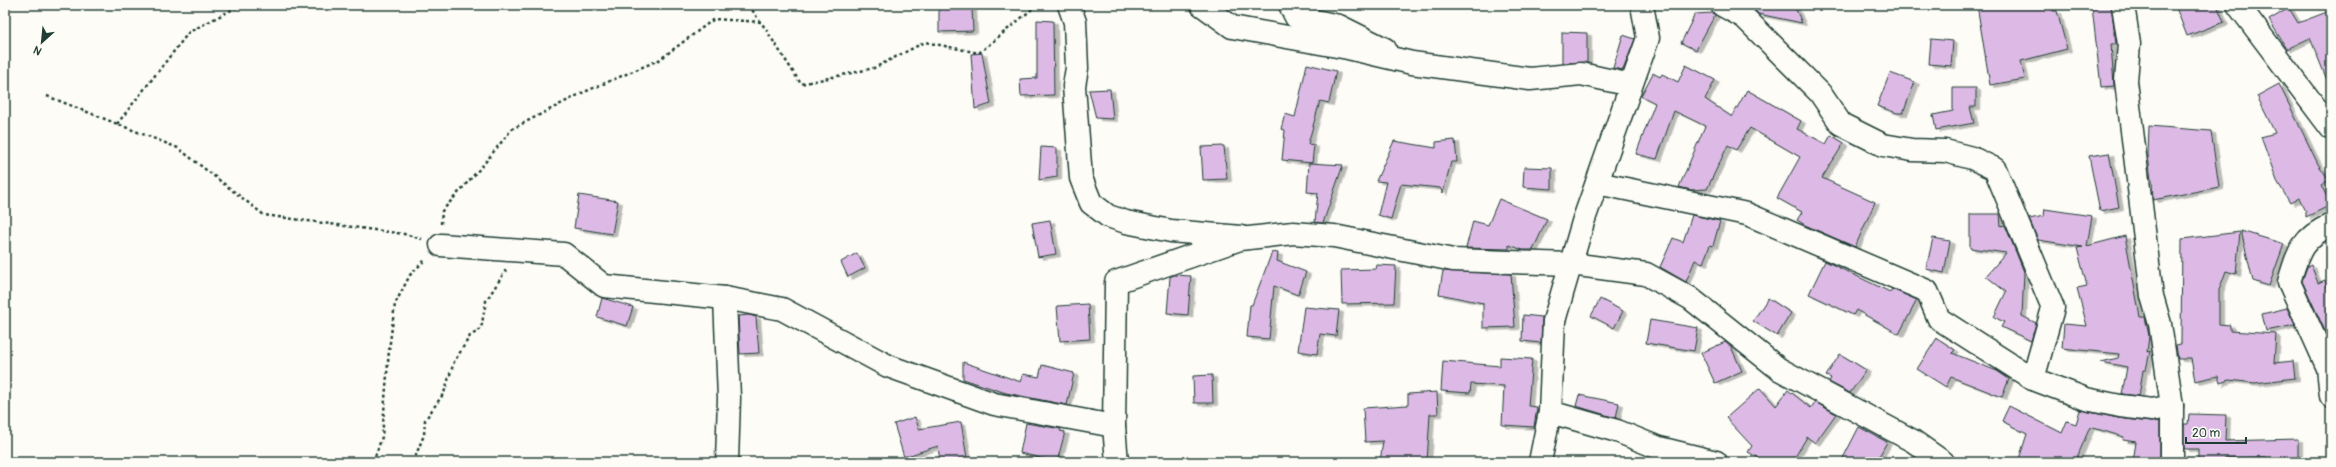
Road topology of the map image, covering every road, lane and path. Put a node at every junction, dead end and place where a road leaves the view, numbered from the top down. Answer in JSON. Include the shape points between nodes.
{"nodes":[{"id":1,"x":241,"y":5,"type":"edge"},
{"id":2,"x":749,"y":5,"type":"edge"},
{"id":3,"x":1037,"y":5,"type":"edge"},
{"id":4,"x":1069,"y":5,"type":"edge"},
{"id":5,"x":1202,"y":5,"type":"edge"},
{"id":6,"x":1290,"y":5,"type":"edge"},
{"id":7,"x":1642,"y":5,"type":"edge"},
{"id":8,"x":1722,"y":5,"type":"edge"},
{"id":9,"x":2123,"y":5,"type":"edge"},
{"id":10,"x":2238,"y":5,"type":"edge"},
{"id":11,"x":761,"y":22,"type":"junction"},
{"id":12,"x":1412,"y":63,"type":"junction"},
{"id":13,"x":1631,"y":86,"type":"junction"},
{"id":14,"x":47,"y":96,"type":"dead end"},
{"id":15,"x":117,"y":124,"type":"junction"},
{"id":16,"x":2331,"y":128,"type":"edge"},
{"id":17,"x":1597,"y":183,"type":"junction"},
{"id":18,"x":2331,"y":225,"type":"edge"},
{"id":19,"x":1250,"y":238,"type":"junction"},
{"id":20,"x":441,"y":245,"type":"junction"},
{"id":21,"x":519,"y":250,"type":"junction"},
{"id":22,"x":1571,"y":264,"type":"junction"},
{"id":23,"x":726,"y":298,"type":"junction"},
{"id":24,"x":2033,"y":379,"type":"junction"},
{"id":25,"x":2331,"y":396,"type":"edge"},
{"id":26,"x":2172,"y":406,"type":"junction"},
{"id":27,"x":1550,"y":412,"type":"junction"},
{"id":28,"x":1114,"y":426,"type":"junction"},
{"id":29,"x":373,"y":462,"type":"edge"},
{"id":30,"x":413,"y":462,"type":"edge"},
{"id":31,"x":727,"y":462,"type":"edge"},
{"id":32,"x":1117,"y":462,"type":"edge"},
{"id":33,"x":1540,"y":462,"type":"edge"},
{"id":34,"x":1716,"y":462,"type":"edge"},
{"id":35,"x":1943,"y":462,"type":"edge"},
{"id":36,"x":2172,"y":462,"type":"edge"}],
"edges":[{"from":1,"to":15,"type":"path","via":[[189,32]]},
{"from":2,"to":11,"type":"path"},
{"from":3,"to":11,"type":"path","via":[[979,53],[925,42],[874,68],[801,84]]},
{"from":4,"to":19,"type":"street","via":[[1075,22],[1077,68],[1074,86],[1081,178],[1091,203],[1108,216],[1126,222],[1172,231],[1206,232]]},
{"from":5,"to":12,"type":"street","via":[[1232,27],[1348,48]]},
{"from":6,"to":12,"type":"street","via":[[1296,17],[1339,26]]},
{"from":7,"to":13,"type":"street","via":[[1648,38]]},
{"from":8,"to":24,"type":"street","via":[[1750,22],[1820,93],[1841,124],[1883,145],[1912,150],[1945,151],[1972,158],[1995,169],[2053,308]]},
{"from":9,"to":26,"type":"street","via":[[2129,44],[2126,81],[2152,296],[2160,324]]},
{"from":10,"to":16,"type":"street"},
{"from":11,"to":20,"type":"path","via":[[714,19],[659,60],[582,93],[512,129],[442,211]]},
{"from":12,"to":13,"type":"street","via":[[1530,79],[1581,74]]},
{"from":13,"to":17,"type":"street"},
{"from":14,"to":15,"type":"path"},
{"from":15,"to":20,"type":"path","via":[[178,148],[264,215],[404,234]]},
{"from":17,"to":22,"type":"street"},
{"from":17,"to":24,"type":"street","via":[[1747,214],[1927,291],[1939,319]]},
{"from":18,"to":25,"type":"street","via":[[2318,231],[2299,250],[2289,282],[2328,368]]},
{"from":19,"to":22,"type":"street","via":[[1293,233],[1334,236],[1453,260]]},
{"from":19,"to":28,"type":"street","via":[[1240,239],[1116,282]]},
{"from":20,"to":21,"type":"street"},
{"from":20,"to":29,"type":"path","via":[[410,275],[395,304],[382,437]]},
{"from":21,"to":23,"type":"street","via":[[564,254],[604,286]]},
{"from":21,"to":30,"type":"path","via":[[486,301],[481,329],[470,336],[454,362],[444,393],[425,420],[424,435]]},
{"from":22,"to":27,"type":"street","via":[[1554,321]]},
{"from":22,"to":35,"type":"street","via":[[1646,274],[1690,298],[1779,369],[1912,441]]},
{"from":23,"to":28,"type":"street","via":[[782,309],[888,366],[994,404]]},
{"from":23,"to":31,"type":"street"},
{"from":24,"to":26,"type":"street","via":[[2086,399],[2120,406],[2152,410]]},
{"from":26,"to":36,"type":"street"},
{"from":27,"to":33,"type":"street"},
{"from":27,"to":34,"type":"street","via":[[1617,431],[1659,448]]},
{"from":28,"to":32,"type":"street"}]}
